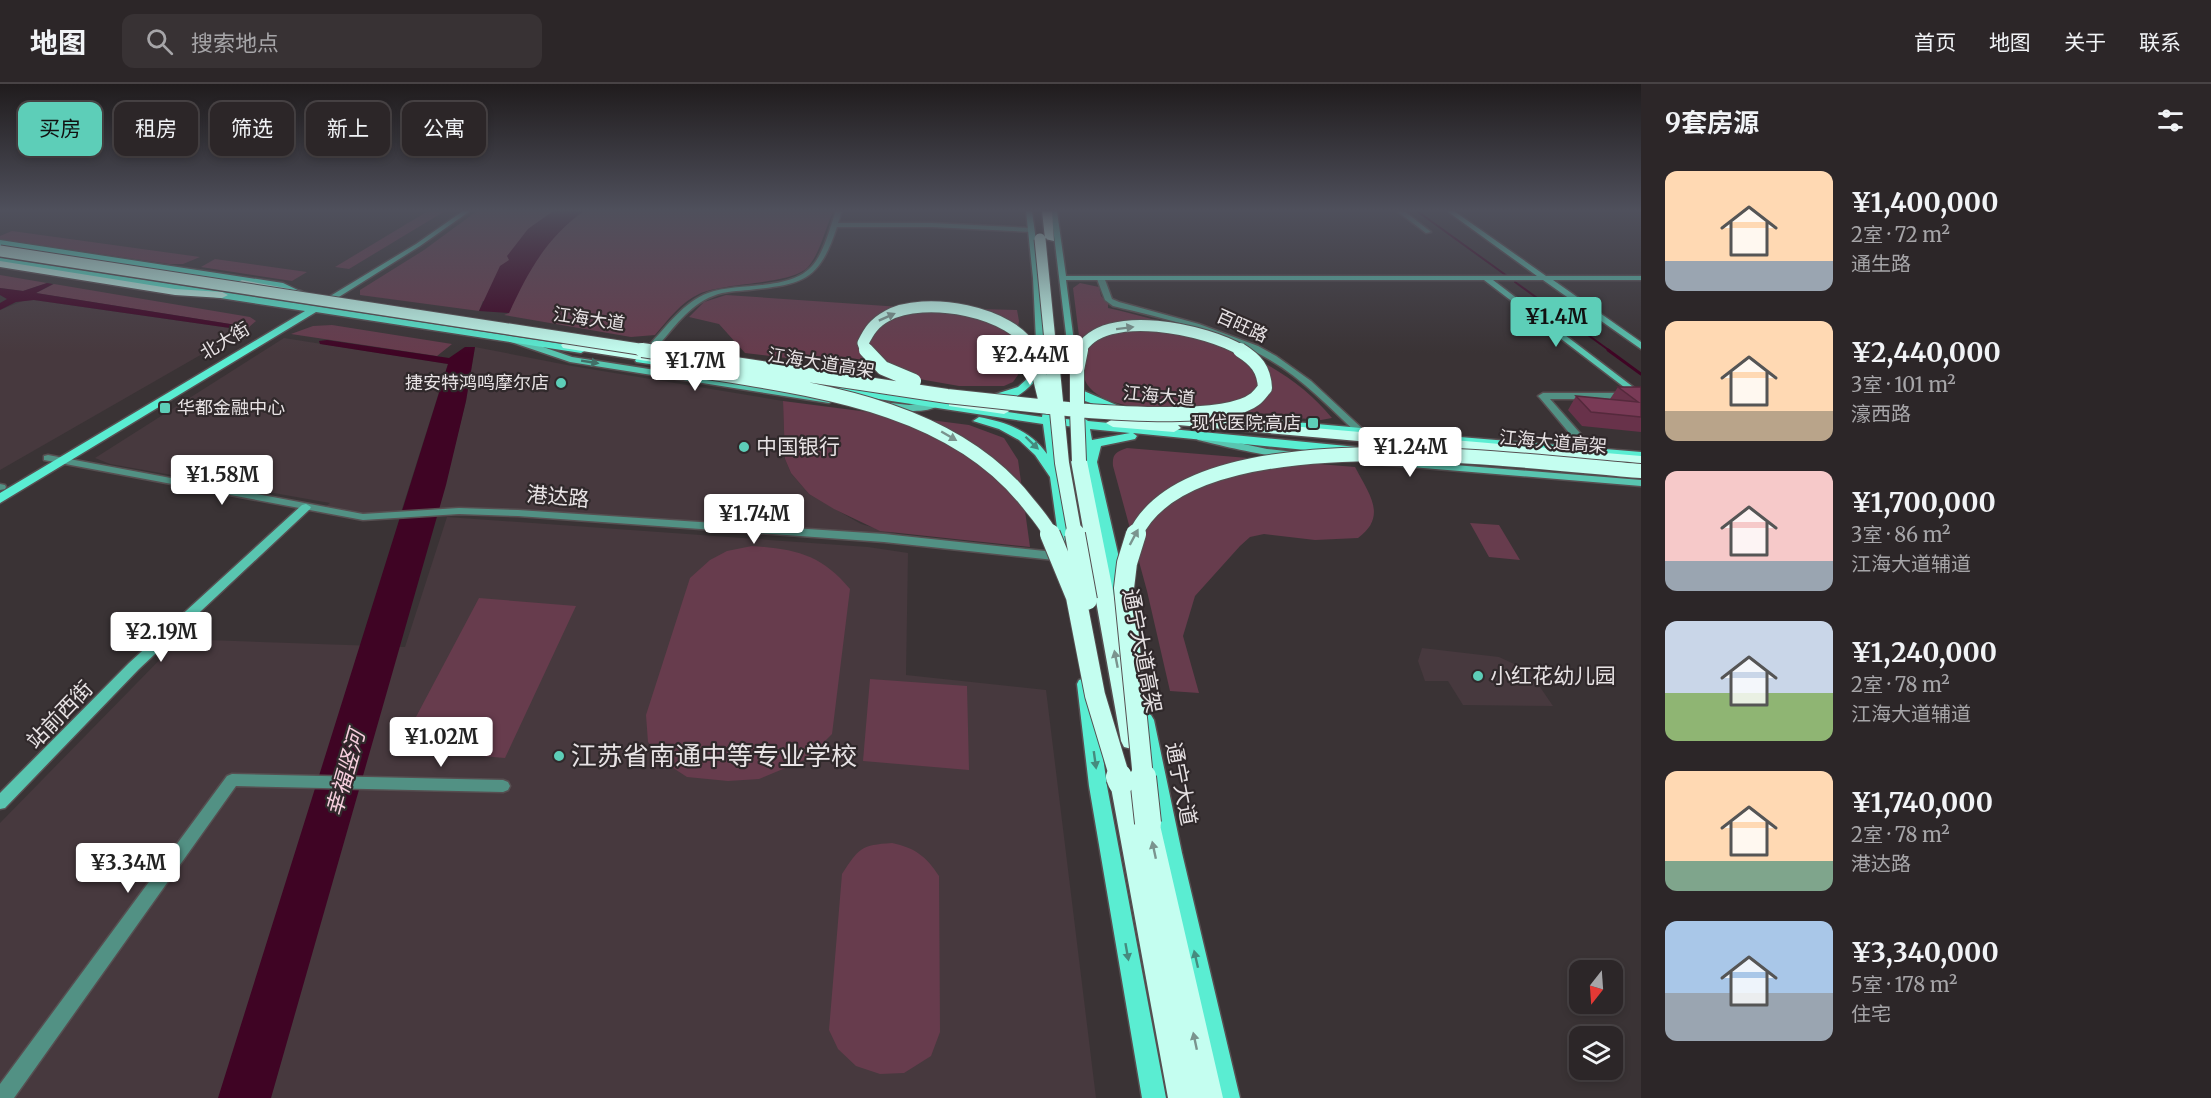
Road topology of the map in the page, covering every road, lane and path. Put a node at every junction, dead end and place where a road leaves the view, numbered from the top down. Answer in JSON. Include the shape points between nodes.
{"nodes":[{"id":1,"x":73,"y":258,"type":"edge"},
{"id":2,"x":77,"y":258,"type":"edge"},
{"id":3,"x":82,"y":258,"type":"edge"},
{"id":4,"x":386,"y":258,"type":"edge"},
{"id":5,"x":396,"y":258,"type":"edge"},
{"id":6,"x":820,"y":258,"type":"edge"},
{"id":7,"x":1038,"y":258,"type":"edge"},
{"id":8,"x":1044,"y":258,"type":"edge"},
{"id":9,"x":1060,"y":258,"type":"edge"},
{"id":10,"x":1517,"y":258,"type":"edge"},
{"id":11,"x":0,"y":262,"type":"edge"},
{"id":12,"x":1062,"y":278,"type":"junction"},
{"id":13,"x":1101,"y":279,"type":"junction"},
{"id":14,"x":1487,"y":279,"type":"junction"},
{"id":15,"x":1546,"y":279,"type":"junction"},
{"id":16,"x":1641,"y":279,"type":"edge"},
{"id":17,"x":301,"y":294,"type":"junction"},
{"id":18,"x":222,"y":295,"type":"junction"},
{"id":19,"x":320,"y":297,"type":"junction"},
{"id":20,"x":331,"y":298,"type":"junction"},
{"id":21,"x":300,"y":308,"type":"junction"},
{"id":22,"x":313,"y":309,"type":"junction"},
{"id":23,"x":514,"y":340,"type":"junction"},
{"id":24,"x":567,"y":345,"type":"junction"},
{"id":25,"x":653,"y":346,"type":"junction"},
{"id":26,"x":1641,"y":346,"type":"edge"},
{"id":27,"x":1041,"y":366,"type":"junction"},
{"id":28,"x":836,"y":390,"type":"junction"},
{"id":29,"x":1077,"y":391,"type":"junction"},
{"id":30,"x":1640,"y":396,"type":"edge"},
{"id":31,"x":990,"y":397,"type":"junction"},
{"id":32,"x":1012,"y":403,"type":"junction"},
{"id":33,"x":1045,"y":404,"type":"junction"},
{"id":34,"x":935,"y":405,"type":"junction"},
{"id":35,"x":1079,"y":407,"type":"junction"},
{"id":36,"x":909,"y":408,"type":"junction"},
{"id":37,"x":1131,"y":412,"type":"junction"},
{"id":38,"x":1101,"y":413,"type":"junction"},
{"id":39,"x":1048,"y":421,"type":"junction"},
{"id":40,"x":1083,"y":425,"type":"junction"},
{"id":41,"x":1361,"y":432,"type":"junction"},
{"id":42,"x":1185,"y":434,"type":"junction"},
{"id":43,"x":1590,"y":452,"type":"junction"},
{"id":44,"x":1641,"y":456,"type":"edge"},
{"id":45,"x":48,"y":458,"type":"junction"},
{"id":46,"x":1641,"y":460,"type":"edge"},
{"id":47,"x":62,"y":461,"type":"junction"},
{"id":48,"x":1078,"y":464,"type":"junction"},
{"id":49,"x":1641,"y":472,"type":"edge"},
{"id":50,"x":1641,"y":483,"type":"edge"},
{"id":51,"x":0,"y":487,"type":"edge"},
{"id":52,"x":1060,"y":494,"type":"junction"},
{"id":53,"x":0,"y":499,"type":"edge"},
{"id":54,"x":306,"y":507,"type":"junction"},
{"id":55,"x":1068,"y":558,"type":"junction"},
{"id":56,"x":1121,"y":782,"type":"junction"},
{"id":57,"x":503,"y":786,"type":"dead end"},
{"id":58,"x":0,"y":803,"type":"edge"},
{"id":59,"x":1148,"y":823,"type":"junction"},
{"id":60,"x":2,"y":1098,"type":"edge"},
{"id":61,"x":1154,"y":1098,"type":"edge"},
{"id":62,"x":1183,"y":1098,"type":"edge"},
{"id":63,"x":1208,"y":1098,"type":"edge"},
{"id":64,"x":1228,"y":1098,"type":"edge"}],
"edges":[{"from":1,"to":32,"type":"highway","name":"江海大道高架","bridge":true},
{"from":2,"to":17,"type":"highway"},
{"from":3,"to":17,"type":"main road","name":"江海大道","via":[[283,286]]},
{"from":4,"to":19,"type":"street","name":"北大街"},
{"from":5,"to":20,"type":"street","name":"北大街"},
{"from":6,"to":25,"type":"street","via":[[806,276],[723,291],[701,299]]},
{"from":7,"to":27,"type":"street"},
{"from":8,"to":48,"type":"highway","name":"通宁大道高架","bridge":true},
{"from":9,"to":12,"type":"street"},
{"from":10,"to":15,"type":"street"},
{"from":11,"to":18,"type":"main road","name":"江海大道"},
{"from":11,"to":18,"type":"highway","via":[[173,294]]},
{"from":11,"to":24,"type":"highway","name":"江海大道高架"},
{"from":12,"to":13,"type":"street"},
{"from":12,"to":29,"type":"street"},
{"from":13,"to":14,"type":"street"},
{"from":13,"to":41,"type":"street","name":"百旺路","via":[[1109,300],[1116,304],[1201,327],[1274,359]]},
{"from":14,"to":15,"type":"street"},
{"from":14,"to":30,"type":"street"},
{"from":15,"to":16,"type":"street"},
{"from":15,"to":26,"type":"street"},
{"from":17,"to":19,"type":"main road","name":"江海大道"},
{"from":18,"to":21,"type":"main road","name":"江海大道"},
{"from":19,"to":20,"type":"main road","name":"江海大道"},
{"from":19,"to":21,"type":"main road","name":"北大街"},
{"from":20,"to":22,"type":"main road","name":"北大街"},
{"from":20,"to":25,"type":"main road","name":"江海大道"},
{"from":21,"to":22,"type":"main road","name":"江海大道"},
{"from":21,"to":45,"type":"main road","name":"北大街"},
{"from":22,"to":23,"type":"main road","name":"江海大道"},
{"from":22,"to":47,"type":"main road","name":"北大街"},
{"from":23,"to":28,"type":"main road","name":"江海大道"},
{"from":23,"to":36,"type":"street","one_way":true,"via":[[570,359],[819,399]]},
{"from":24,"to":49,"type":"highway","name":"江海大道高架","bridge":true,"via":[[1004,410]]},
{"from":24,"to":56,"type":"highway","one_way":true,"bridge":true,"via":[[867,402],[933,427],[988,461],[1027,499],[1072,582],[1095,694]]},
{"from":25,"to":31,"type":"main road","name":"江海大道"},
{"from":27,"to":31,"type":"main road","via":[[1022,391]]},
{"from":27,"to":33,"type":"street"},
{"from":28,"to":34,"type":"main road","name":"江海大道"},
{"from":28,"to":36,"type":"main road"},
{"from":29,"to":35,"type":"street"},
{"from":29,"to":37,"type":"main road","via":[[1098,403]]},
{"from":30,"to":43,"type":"street","via":[[1543,396]]},
{"from":31,"to":33,"type":"main road","name":"江海大道"},
{"from":32,"to":38,"type":"highway","name":"江海大道高架","bridge":true},
{"from":32,"to":48,"type":"highway","one_way":true,"bridge":true,"via":[[895,375],[866,353],[865,333],[891,314],[933,307],[975,311],[1013,327],[1032,346]]},
{"from":33,"to":35,"type":"main road","name":"江海大道"},
{"from":33,"to":39,"type":"main road"},
{"from":34,"to":36,"type":"street"},
{"from":34,"to":39,"type":"main road","name":"江海大道"},
{"from":35,"to":37,"type":"main road","name":"江海大道"},
{"from":35,"to":40,"type":"main road","name":"通宁大道"},
{"from":36,"to":52,"type":"main road","one_way":true,"via":[[1016,431],[1040,452]]},
{"from":37,"to":41,"type":"main road","name":"江海大道"},
{"from":38,"to":46,"type":"highway","name":"江海大道高架","bridge":true},
{"from":48,"to":38,"type":"highway","one_way":true,"bridge":true,"via":[[1078,355],[1083,345],[1100,334],[1144,326],[1198,333],[1240,350],[1264,374],[1260,395],[1244,405],[1194,414]]},
{"from":39,"to":40,"type":"main road","name":"江海大道"},
{"from":39,"to":52,"type":"main road"},
{"from":40,"to":42,"type":"main road","name":"江海大道"},
{"from":40,"to":48,"type":"main road","name":"通宁大道"},
{"from":41,"to":43,"type":"main road","name":"江海大道"},
{"from":42,"to":48,"type":"main road","via":[[1109,438],[1096,443]]},
{"from":42,"to":49,"type":"main road","name":"江海大道"},
{"from":42,"to":50,"type":"street","via":[[1267,452]]},
{"from":43,"to":44,"type":"main road","name":"江海大道"},
{"from":45,"to":47,"type":"street","name":"港达路"},
{"from":45,"to":51,"type":"main road","name":"北大街"},
{"from":47,"to":53,"type":"main road","name":"北大街"},
{"from":47,"to":54,"type":"street","name":"港达路"},
{"from":48,"to":56,"type":"highway","name":"通宁大道高架","bridge":true},
{"from":59,"to":48,"type":"highway","name":"通宁大道高架","one_way":true,"bridge":true},
{"from":64,"to":48,"type":"main road","name":"通宁大道","one_way":true},
{"from":59,"to":49,"type":"highway","one_way":true,"bridge":true,"via":[[1124,567],[1144,518],[1161,501],[1190,483],[1219,473],[1303,457],[1448,456]]},
{"from":52,"to":55,"type":"main road"},
{"from":54,"to":55,"type":"street","name":"港达路","via":[[363,517],[518,513],[884,538]]},
{"from":54,"to":58,"type":"street","name":"站前西街","via":[[134,666]]},
{"from":55,"to":61,"type":"main road","one_way":true,"via":[[1098,786]]},
{"from":56,"to":62,"type":"highway","name":"通宁大道高架"},
{"from":57,"to":60,"type":"street","via":[[232,780]]},
{"from":63,"to":59,"type":"highway","name":"通宁大道高架","one_way":true}]}
